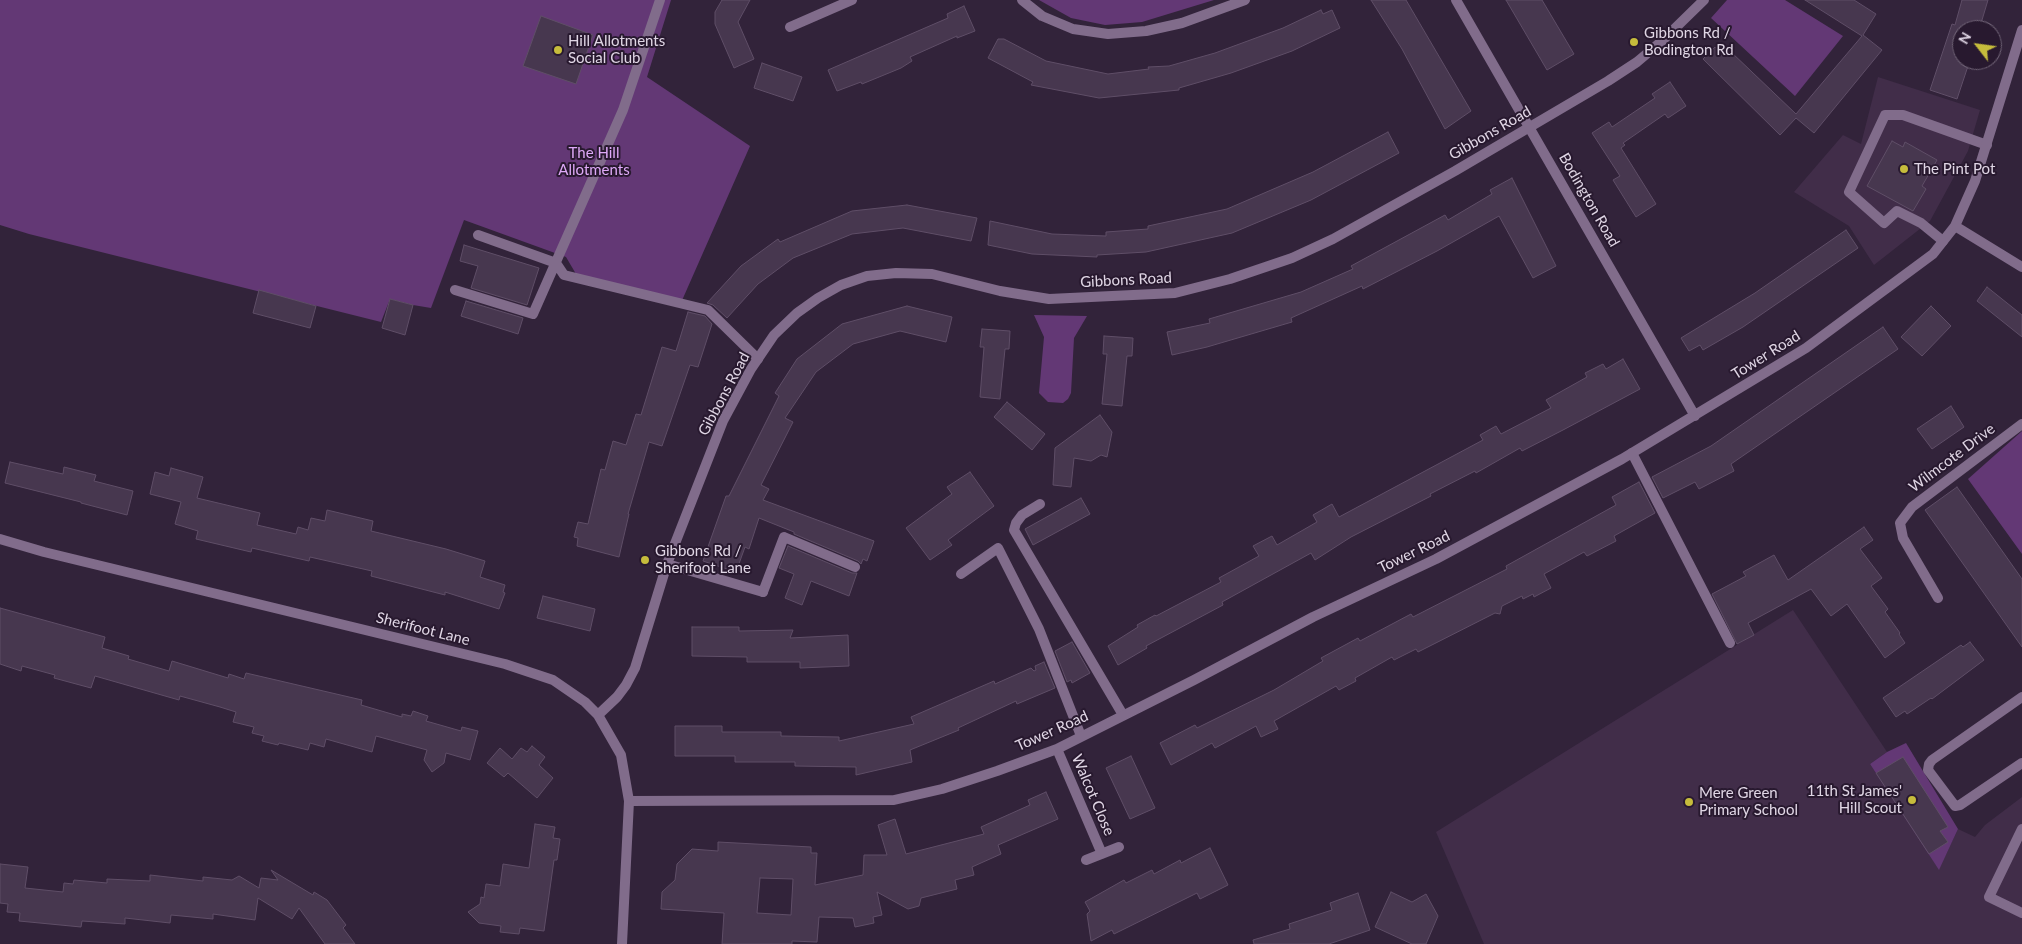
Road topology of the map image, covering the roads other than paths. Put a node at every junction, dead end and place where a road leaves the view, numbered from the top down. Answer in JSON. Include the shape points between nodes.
{"nodes":[{"id":1,"x":660,"y":0,"type":"edge"},
{"id":2,"x":852,"y":0,"type":"edge"},
{"id":3,"x":1022,"y":0,"type":"edge"},
{"id":4,"x":1245,"y":0,"type":"edge"},
{"id":5,"x":1456,"y":0,"type":"edge"},
{"id":6,"x":1704,"y":0,"type":"edge"},
{"id":7,"x":790,"y":27,"type":"dead end"},
{"id":8,"x":2022,"y":30,"type":"edge"},
{"id":9,"x":1530,"y":128,"type":"junction"},
{"id":10,"x":1987,"y":145,"type":"junction"},
{"id":11,"x":1955,"y":226,"type":"junction"},
{"id":12,"x":478,"y":235,"type":"dead end"},
{"id":13,"x":1943,"y":241,"type":"junction"},
{"id":14,"x":556,"y":263,"type":"junction"},
{"id":15,"x":2022,"y":267,"type":"edge"},
{"id":16,"x":455,"y":290,"type":"dead end"},
{"id":17,"x":758,"y":359,"type":"junction"},
{"id":18,"x":1695,"y":416,"type":"junction"},
{"id":19,"x":2022,"y":424,"type":"edge"},
{"id":20,"x":1632,"y":453,"type":"junction"},
{"id":21,"x":1040,"y":504,"type":"dead end"},
{"id":22,"x":0,"y":539,"type":"edge"},
{"id":23,"x":666,"y":564,"type":"junction"},
{"id":24,"x":855,"y":567,"type":"dead end"},
{"id":25,"x":962,"y":574,"type":"dead end"},
{"id":26,"x":1938,"y":598,"type":"dead end"},
{"id":27,"x":1730,"y":643,"type":"dead end"},
{"id":28,"x":2022,"y":697,"type":"edge"},
{"id":29,"x":598,"y":715,"type":"junction"},
{"id":30,"x":1123,"y":715,"type":"junction"},
{"id":31,"x":1081,"y":736,"type":"junction"},
{"id":32,"x":1057,"y":749,"type":"junction"},
{"id":33,"x":2022,"y":763,"type":"edge"},
{"id":34,"x":629,"y":801,"type":"junction"},
{"id":35,"x":2022,"y":829,"type":"edge"},
{"id":36,"x":1119,"y":847,"type":"dead end"},
{"id":37,"x":1102,"y":854,"type":"junction"},
{"id":38,"x":1086,"y":860,"type":"dead end"},
{"id":39,"x":2022,"y":913,"type":"edge"},
{"id":40,"x":622,"y":944,"type":"edge"}],
"edges":[{"from":1,"to":14,"type":"street","via":[[622,110]]},
{"from":2,"to":7,"type":"street"},
{"from":3,"to":4,"type":"street","via":[[1042,16],[1073,29],[1108,34],[1146,31],[1182,23]]},
{"from":5,"to":9,"type":"street","name":"Bodington Road"},
{"from":6,"to":9,"type":"street","name":"Gibbons Road","via":[[1637,62]]},
{"from":8,"to":10,"type":"street","name":"Tower Road"},
{"from":9,"to":17,"type":"street","name":"Gibbons Road","via":[[1333,239],[1292,258],[1230,279],[1175,293],[1049,299],[932,274],[868,276],[841,285],[804,308],[774,335]]},
{"from":9,"to":18,"type":"street","name":"Bodington Road"},
{"from":10,"to":11,"type":"street","name":"Tower Road"},
{"from":10,"to":13,"type":"street","via":[[1903,115],[1885,115],[1849,192],[1884,223],[1897,211],[1921,223]]},
{"from":11,"to":13,"type":"street","name":"Tower Road"},
{"from":11,"to":15,"type":"street"},
{"from":12,"to":14,"type":"street"},
{"from":13,"to":18,"type":"street","name":"Tower Road","via":[[1932,254],[1806,348]]},
{"from":14,"to":16,"type":"street","via":[[533,314]]},
{"from":14,"to":17,"type":"street","via":[[564,275],[708,310]]},
{"from":17,"to":23,"type":"street","name":"Gibbons Road","via":[[723,421]]},
{"from":18,"to":20,"type":"street","name":"Tower Road"},
{"from":19,"to":26,"type":"street","name":"Wilmcote Drive","via":[[1912,507],[1900,523],[1903,538]]},
{"from":20,"to":27,"type":"street"},
{"from":20,"to":30,"type":"street","name":"Tower Road","via":[[1436,559],[1313,617]]},
{"from":21,"to":30,"type":"street","via":[[1022,515],[1014,530]]},
{"from":22,"to":29,"type":"street","name":"Sherifoot Lane","via":[[505,664],[553,680],[586,702]]},
{"from":23,"to":24,"type":"street","via":[[763,592],[784,537]]},
{"from":23,"to":29,"type":"street","name":"Gibbons Road","via":[[635,668],[622,691]]},
{"from":25,"to":31,"type":"street","via":[[998,548],[1040,629]]},
{"from":28,"to":33,"type":"street","via":[[1932,760],[1928,770],[1955,806]]},
{"from":29,"to":34,"type":"street","name":"Sherifoot Lane","via":[[621,755]]},
{"from":30,"to":31,"type":"street","name":"Tower Road"},
{"from":31,"to":32,"type":"street","name":"Tower Road"},
{"from":32,"to":34,"type":"street","name":"Tower Road","via":[[951,786],[894,800]]},
{"from":32,"to":37,"type":"street","name":"Walcot Close"},
{"from":34,"to":40,"type":"street","name":"Sherifoot Lane"},
{"from":35,"to":39,"type":"street","via":[[1989,897]]},
{"from":36,"to":37,"type":"street","name":"Walcot Close"},
{"from":37,"to":38,"type":"street","name":"Walcot Close"}]}
